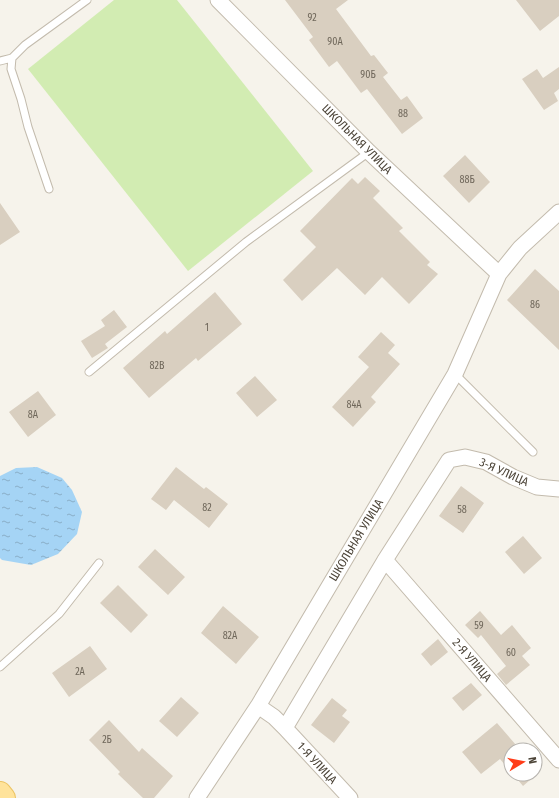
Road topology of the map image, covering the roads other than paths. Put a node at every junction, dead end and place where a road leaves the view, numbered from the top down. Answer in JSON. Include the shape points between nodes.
{"nodes":[{"id":1,"x":87,"y":0,"type":"edge"},
{"id":2,"x":218,"y":0,"type":"edge"},
{"id":3,"x":12,"y":58,"type":"junction"},
{"id":4,"x":0,"y":61,"type":"edge"},
{"id":5,"x":369,"y":152,"type":"junction"},
{"id":6,"x":49,"y":189,"type":"dead end"},
{"id":7,"x":559,"y":212,"type":"edge"},
{"id":8,"x":499,"y":274,"type":"junction"},
{"id":9,"x":89,"y":372,"type":"dead end"},
{"id":10,"x":455,"y":374,"type":"junction"},
{"id":11,"x":533,"y":452,"type":"dead end"},
{"id":12,"x":559,"y":489,"type":"edge"},
{"id":13,"x":385,"y":560,"type":"junction"},
{"id":14,"x":99,"y":563,"type":"dead end"},
{"id":15,"x":0,"y":667,"type":"edge"},
{"id":16,"x":258,"y":706,"type":"junction"},
{"id":17,"x":285,"y":728,"type":"junction"},
{"id":18,"x":559,"y":760,"type":"edge"},
{"id":19,"x":0,"y":792,"type":"edge"},
{"id":20,"x":4,"y":798,"type":"edge"},
{"id":21,"x":198,"y":798,"type":"edge"},
{"id":22,"x":350,"y":798,"type":"edge"}],
"edges":[{"from":1,"to":3,"type":"lane","via":[[25,45]]},
{"from":2,"to":5,"type":"street","name":"ШКОЛЬНАЯ УЛИЦА"},
{"from":3,"to":4,"type":"lane"},
{"from":3,"to":6,"type":"lane","via":[[11,69]]},
{"from":5,"to":8,"type":"street","name":"ШКОЛЬНАЯ УЛИЦА"},
{"from":5,"to":9,"type":"lane","via":[[246,242]]},
{"from":7,"to":8,"type":"street","name":"ШКОЛЬНАЯ УЛИЦА","via":[[520,248]]},
{"from":8,"to":10,"type":"street","name":"ШКОЛЬНАЯ УЛИЦА"},
{"from":10,"to":11,"type":"lane"},
{"from":10,"to":16,"type":"street","name":"ШКОЛЬНАЯ УЛИЦА"},
{"from":12,"to":13,"type":"street","name":"3-Я УЛИЦА","via":[[537,487],[486,462],[465,457],[449,460]]},
{"from":13,"to":17,"type":"street"},
{"from":13,"to":18,"type":"street","name":"2-Я УЛИЦА"},
{"from":14,"to":15,"type":"lane","via":[[59,614]]},
{"from":16,"to":17,"type":"street","name":"1-Я УЛИЦА"},
{"from":16,"to":21,"type":"street","name":"ШКОЛЬНАЯ УЛИЦА"},
{"from":17,"to":22,"type":"street","name":"1-Я УЛИЦА"},
{"from":19,"to":20,"type":"main road"}]}
